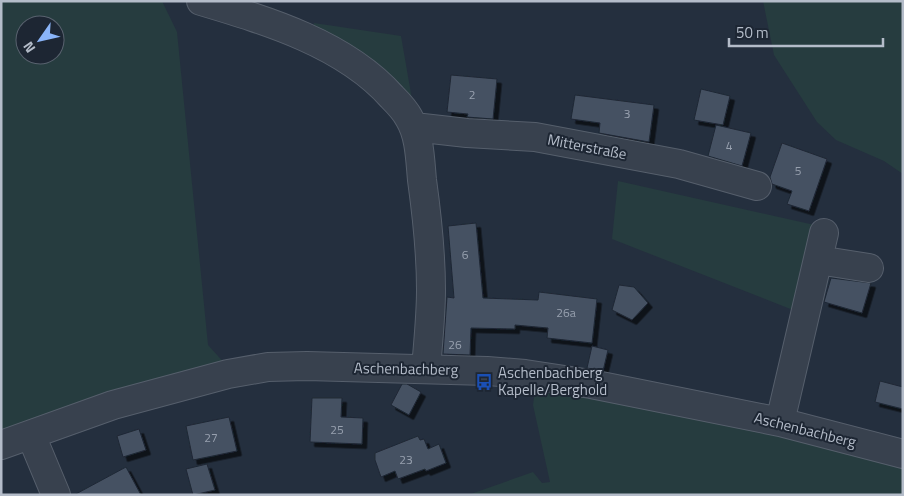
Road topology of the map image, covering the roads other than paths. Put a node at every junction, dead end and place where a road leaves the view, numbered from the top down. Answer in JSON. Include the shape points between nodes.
{"nodes":[{"id":1,"x":201,"y":1,"type":"edge"},
{"id":2,"x":414,"y":127,"type":"junction"},
{"id":3,"x":757,"y":186,"type":"dead end"},
{"id":4,"x":824,"y":233,"type":"dead end"},
{"id":5,"x":818,"y":260,"type":"junction"},
{"id":6,"x":869,"y":268,"type":"dead end"},
{"id":7,"x":426,"y":369,"type":"junction"},
{"id":8,"x":780,"y":422,"type":"junction"},
{"id":9,"x":31,"y":435,"type":"junction"},
{"id":10,"x":1,"y":445,"type":"edge"},
{"id":11,"x":903,"y":454,"type":"edge"},
{"id":12,"x":56,"y":495,"type":"edge"}],
"edges":[{"from":1,"to":2,"type":"street","via":[[242,13],[330,48],[383,87]]},
{"from":2,"to":3,"type":"street","name":"Mitterstraße","via":[[536,137],[679,164]]},
{"from":2,"to":7,"type":"street","via":[[430,262]]},
{"from":4,"to":5,"type":"street"},
{"from":5,"to":6,"type":"street"},
{"from":5,"to":8,"type":"street"},
{"from":7,"to":8,"type":"street","name":"Aschenbachberg","via":[[525,374]]},
{"from":7,"to":9,"type":"street","name":"Aschenbachberg","via":[[268,367],[113,404]]},
{"from":8,"to":11,"type":"street","name":"Aschenbachberg"},
{"from":9,"to":10,"type":"street","name":"Aschenbachberg"},
{"from":9,"to":12,"type":"street"}]}
